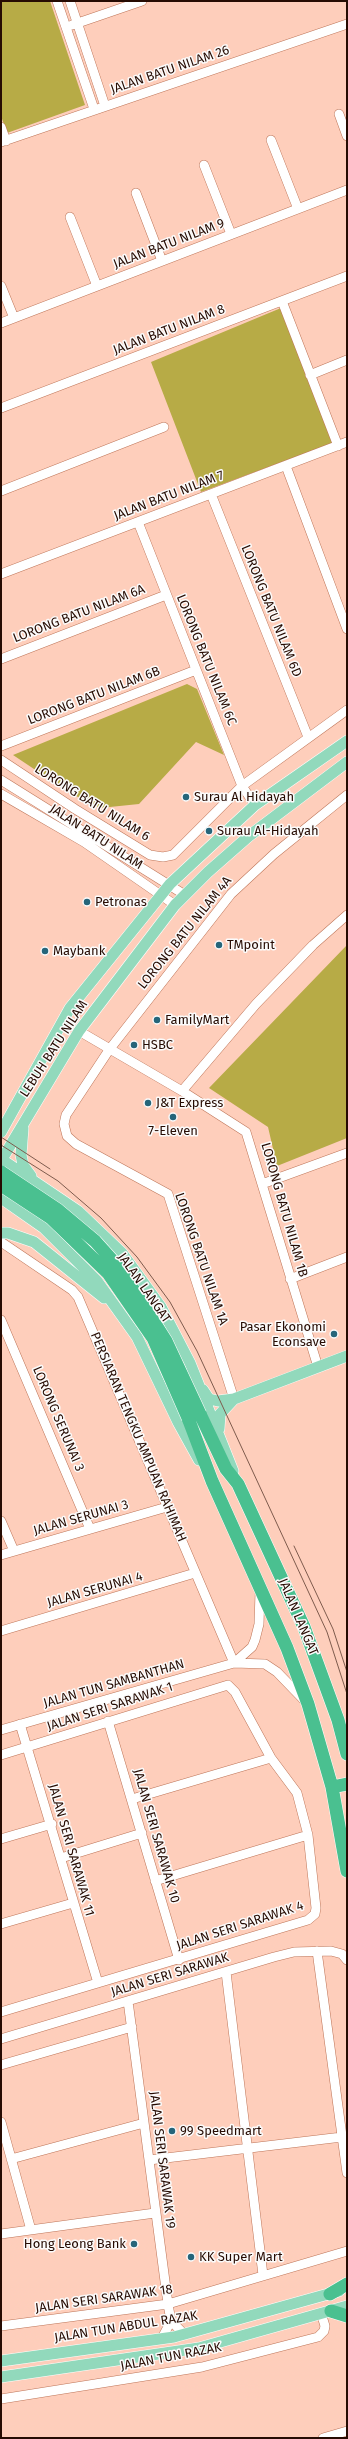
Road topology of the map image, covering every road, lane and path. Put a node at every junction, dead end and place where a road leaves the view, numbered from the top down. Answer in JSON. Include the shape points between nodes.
{"nodes":[{"id":1,"x":57,"y":1,"type":"edge"},
{"id":2,"x":70,"y":1,"type":"edge"},
{"id":3,"x":142,"y":1,"type":"edge"},
{"id":4,"x":78,"y":23,"type":"junction"},
{"id":5,"x":347,"y":24,"type":"edge"},
{"id":6,"x":66,"y":27,"type":"junction"},
{"id":7,"x":105,"y":106,"type":"junction"},
{"id":8,"x":94,"y":109,"type":"junction"},
{"id":9,"x":339,"y":114,"type":"dead end"},
{"id":10,"x":1,"y":127,"type":"edge"},
{"id":11,"x":347,"y":136,"type":"edge"},
{"id":12,"x":272,"y":140,"type":"dead end"},
{"id":13,"x":4,"y":142,"type":"edge"},
{"id":14,"x":204,"y":165,"type":"dead end"},
{"id":15,"x":347,"y":190,"type":"edge"},
{"id":16,"x":136,"y":193,"type":"dead end"},
{"id":17,"x":298,"y":209,"type":"junction"},
{"id":18,"x":70,"y":217,"type":"dead end"},
{"id":19,"x":231,"y":234,"type":"junction"},
{"id":20,"x":162,"y":261,"type":"junction"},
{"id":21,"x":347,"y":276,"type":"edge"},
{"id":22,"x":1,"y":286,"type":"edge"},
{"id":23,"x":97,"y":286,"type":"junction"},
{"id":24,"x":282,"y":301,"type":"junction"},
{"id":25,"x":14,"y":318,"type":"junction"},
{"id":26,"x":1,"y":323,"type":"edge"},
{"id":27,"x":347,"y":360,"type":"edge"},
{"id":28,"x":310,"y":375,"type":"junction"},
{"id":29,"x":1,"y":408,"type":"edge"},
{"id":30,"x":164,"y":427,"type":"dead end"},
{"id":31,"x":347,"y":442,"type":"edge"},
{"id":32,"x":338,"y":446,"type":"junction"},
{"id":33,"x":286,"y":466,"type":"junction"},
{"id":34,"x":1,"y":491,"type":"edge"},
{"id":35,"x":211,"y":494,"type":"junction"},
{"id":36,"x":138,"y":522,"type":"junction"},
{"id":37,"x":1,"y":574,"type":"edge"},
{"id":38,"x":166,"y":594,"type":"junction"},
{"id":39,"x":347,"y":629,"type":"edge"},
{"id":40,"x":1,"y":659,"type":"edge"},
{"id":41,"x":196,"y":670,"type":"junction"},
{"id":42,"x":347,"y":710,"type":"edge"},
{"id":43,"x":308,"y":737,"type":"junction"},
{"id":44,"x":347,"y":741,"type":"edge"},
{"id":45,"x":1,"y":746,"type":"edge"},
{"id":46,"x":1,"y":760,"type":"edge"},
{"id":47,"x":347,"y":762,"type":"edge"},
{"id":48,"x":1,"y":780,"type":"edge"},
{"id":49,"x":242,"y":786,"type":"junction"},
{"id":50,"x":1,"y":794,"type":"edge"},
{"id":51,"x":347,"y":795,"type":"edge"},
{"id":52,"x":58,"y":798,"type":"junction"},
{"id":53,"x":255,"y":805,"type":"junction"},
{"id":54,"x":60,"y":816,"type":"junction"},
{"id":55,"x":170,"y":884,"type":"junction"},
{"id":56,"x":185,"y":895,"type":"junction"},
{"id":57,"x":161,"y":896,"type":"junction"},
{"id":58,"x":175,"y":905,"type":"junction"},
{"id":59,"x":347,"y":915,"type":"edge"},
{"id":60,"x":79,"y":1031,"type":"junction"},
{"id":61,"x":108,"y":1050,"type":"junction"},
{"id":62,"x":182,"y":1092,"type":"junction"},
{"id":63,"x":22,"y":1094,"type":"junction"},
{"id":64,"x":1,"y":1117,"type":"edge"},
{"id":65,"x":24,"y":1123,"type":"junction"},
{"id":66,"x":1,"y":1132,"type":"edge"},
{"id":67,"x":347,"y":1153,"type":"edge"},
{"id":68,"x":1,"y":1163,"type":"edge"},
{"id":69,"x":34,"y":1180,"type":"junction"},
{"id":70,"x":262,"y":1184,"type":"junction"},
{"id":71,"x":1,"y":1185,"type":"edge"},
{"id":72,"x":1,"y":1198,"type":"edge"},
{"id":73,"x":63,"y":1200,"type":"junction"},
{"id":74,"x":44,"y":1228,"type":"junction"},
{"id":75,"x":1,"y":1233,"type":"edge"},
{"id":76,"x":1,"y":1242,"type":"edge"},
{"id":77,"x":347,"y":1256,"type":"edge"},
{"id":78,"x":290,"y":1279,"type":"junction"},
{"id":79,"x":118,"y":1310,"type":"junction"},
{"id":80,"x":1,"y":1320,"type":"edge"},
{"id":81,"x":347,"y":1356,"type":"edge"},
{"id":82,"x":318,"y":1367,"type":"junction"},
{"id":83,"x":199,"y":1385,"type":"junction"},
{"id":84,"x":234,"y":1399,"type":"junction"},
{"id":85,"x":194,"y":1416,"type":"junction"},
{"id":86,"x":220,"y":1435,"type":"junction"},
{"id":87,"x":212,"y":1481,"type":"junction"},
{"id":88,"x":238,"y":1484,"type":"junction"},
{"id":89,"x":167,"y":1507,"type":"junction"},
{"id":90,"x":1,"y":1521,"type":"edge"},
{"id":91,"x":90,"y":1529,"type":"junction"},
{"id":92,"x":14,"y":1551,"type":"junction"},
{"id":93,"x":1,"y":1555,"type":"edge"},
{"id":94,"x":196,"y":1573,"type":"junction"},
{"id":95,"x":260,"y":1588,"type":"junction"},
{"id":96,"x":1,"y":1631,"type":"edge"},
{"id":97,"x":234,"y":1664,"type":"junction"},
{"id":98,"x":228,"y":1685,"type":"joint"},
{"id":99,"x":308,"y":1704,"type":"junction"},
{"id":100,"x":108,"y":1720,"type":"junction"},
{"id":101,"x":338,"y":1720,"type":"junction"},
{"id":102,"x":20,"y":1724,"type":"junction"},
{"id":103,"x":1,"y":1730,"type":"edge"},
{"id":104,"x":347,"y":1730,"type":"edge"},
{"id":105,"x":27,"y":1747,"type":"junction"},
{"id":106,"x":347,"y":1754,"type":"edge"},
{"id":107,"x":1,"y":1755,"type":"edge"},
{"id":108,"x":271,"y":1758,"type":"junction"},
{"id":109,"x":347,"y":1784,"type":"edge"},
{"id":110,"x":332,"y":1787,"type":"junction"},
{"id":111,"x":132,"y":1799,"type":"junction"},
{"id":112,"x":52,"y":1824,"type":"junction"},
{"id":113,"x":142,"y":1833,"type":"junction"},
{"id":114,"x":308,"y":1835,"type":"junction"},
{"id":115,"x":1,"y":1840,"type":"edge"},
{"id":116,"x":61,"y":1858,"type":"junction"},
{"id":117,"x":347,"y":1871,"type":"edge"},
{"id":118,"x":155,"y":1881,"type":"junction"},
{"id":119,"x":73,"y":1903,"type":"junction"},
{"id":120,"x":1,"y":1924,"type":"edge"},
{"id":121,"x":317,"y":1951,"type":"junction"},
{"id":122,"x":179,"y":1960,"type":"junction"},
{"id":123,"x":347,"y":1960,"type":"edge"},
{"id":124,"x":226,"y":1972,"type":"junction"},
{"id":125,"x":98,"y":1983,"type":"junction"},
{"id":126,"x":128,"y":2001,"type":"junction"},
{"id":127,"x":1,"y":2012,"type":"edge"},
{"id":128,"x":132,"y":2028,"type":"junction"},
{"id":129,"x":1,"y":2040,"type":"edge"},
{"id":130,"x":1,"y":2065,"type":"edge"},
{"id":131,"x":1,"y":2122,"type":"edge"},
{"id":132,"x":144,"y":2123,"type":"junction"},
{"id":133,"x":342,"y":2137,"type":"junction"},
{"id":134,"x":248,"y":2148,"type":"junction"},
{"id":135,"x":11,"y":2159,"type":"junction"},
{"id":136,"x":149,"y":2160,"type":"junction"},
{"id":137,"x":347,"y":2173,"type":"edge"},
{"id":138,"x":155,"y":2213,"type":"junction"},
{"id":139,"x":31,"y":2230,"type":"junction"},
{"id":140,"x":1,"y":2234,"type":"edge"},
{"id":141,"x":347,"y":2251,"type":"edge"},
{"id":142,"x":263,"y":2275,"type":"junction"},
{"id":143,"x":347,"y":2284,"type":"edge"},
{"id":144,"x":347,"y":2289,"type":"edge"},
{"id":145,"x":330,"y":2294,"type":"junction"},
{"id":146,"x":168,"y":2304,"type":"junction"},
{"id":147,"x":347,"y":2306,"type":"edge"},
{"id":148,"x":326,"y":2312,"type":"junction"},
{"id":149,"x":347,"y":2316,"type":"edge"},
{"id":150,"x":171,"y":2321,"type":"junction"},
{"id":151,"x":1,"y":2326,"type":"edge"},
{"id":152,"x":184,"y":2334,"type":"junction"},
{"id":153,"x":162,"y":2338,"type":"junction"},
{"id":154,"x":1,"y":2361,"type":"edge"},
{"id":155,"x":1,"y":2377,"type":"edge"},
{"id":156,"x":1,"y":2399,"type":"edge"},
{"id":157,"x":347,"y":2431,"type":"edge"},
{"id":158,"x":323,"y":2438,"type":"edge"}],
"edges":[{"from":1,"to":6,"type":"street"},
{"from":2,"to":4,"type":"street"},
{"from":3,"to":4,"type":"street"},
{"from":4,"to":6,"type":"street"},
{"from":4,"to":7,"type":"street"},
{"from":5,"to":7,"type":"street","name":"JALAN BATU NILAM 26"},
{"from":6,"to":8,"type":"street"},
{"from":7,"to":8,"type":"street","name":"JALAN BATU NILAM 26"},
{"from":8,"to":13,"type":"street","name":"JALAN BATU NILAM 26"},
{"from":9,"to":11,"type":"street"},
{"from":10,"to":13,"type":"street"},
{"from":12,"to":17,"type":"street"},
{"from":14,"to":19,"type":"street"},
{"from":15,"to":17,"type":"street","name":"JALAN BATU NILAM 9"},
{"from":16,"to":20,"type":"street"},
{"from":17,"to":19,"type":"street","name":"JALAN BATU NILAM 9"},
{"from":18,"to":23,"type":"street"},
{"from":19,"to":20,"type":"street","name":"JALAN BATU NILAM 9"},
{"from":20,"to":23,"type":"street","name":"JALAN BATU NILAM 9"},
{"from":21,"to":24,"type":"street","name":"JALAN BATU NILAM 8"},
{"from":22,"to":25,"type":"street"},
{"from":23,"to":25,"type":"street","name":"JALAN BATU NILAM 9"},
{"from":24,"to":28,"type":"street"},
{"from":24,"to":29,"type":"street","name":"JALAN BATU NILAM 8"},
{"from":25,"to":26,"type":"street","name":"JALAN BATU NILAM 9"},
{"from":27,"to":28,"type":"street"},
{"from":28,"to":32,"type":"street"},
{"from":30,"to":34,"type":"street"},
{"from":31,"to":32,"type":"street","name":"JALAN BATU NILAM 7"},
{"from":32,"to":33,"type":"street","name":"JALAN BATU NILAM 7"},
{"from":33,"to":35,"type":"street","name":"JALAN BATU NILAM 7"},
{"from":33,"to":39,"type":"street"},
{"from":35,"to":36,"type":"street","name":"JALAN BATU NILAM 7"},
{"from":35,"to":43,"type":"street","name":"LORONG BATU NILAM 6D"},
{"from":36,"to":37,"type":"street","name":"JALAN BATU NILAM 7"},
{"from":36,"to":38,"type":"street","name":"LORONG BATU NILAM 6C"},
{"from":38,"to":40,"type":"street","name":"LORONG BATU NILAM 6A"},
{"from":38,"to":41,"type":"street","name":"LORONG BATU NILAM 6C"},
{"from":41,"to":45,"type":"street","name":"LORONG BATU NILAM 6B"},
{"from":41,"to":49,"type":"street","name":"LORONG BATU NILAM 6C"},
{"from":42,"to":43,"type":"street","name":"LORONG BATU NILAM 6"},
{"from":43,"to":49,"type":"street","name":"LORONG BATU NILAM 6"},
{"from":44,"to":53,"type":"main road","name":"LEBUH BATU NILAM"},
{"from":46,"to":52,"type":"street","name":"LORONG BATU NILAM 6"},
{"from":47,"to":56,"type":"main road","name":"LEBUH BATU NILAM","via":[[249,836]]},
{"from":48,"to":54,"type":"street","name":"JALAN BATU NILAM"},
{"from":49,"to":52,"type":"street","name":"LORONG BATU NILAM 6","via":[[172,854],[163,856],[150,855]]},
{"from":49,"to":53,"type":"street","name":"LORONG BATU NILAM 6C"},
{"from":50,"to":57,"type":"street","name":"JALAN BATU NILAM","via":[[84,842]]},
{"from":51,"to":61,"type":"street","name":"LORONG BATU NILAM 4A","via":[[274,854],[232,894]]},
{"from":52,"to":54,"type":"street"},
{"from":53,"to":55,"type":"main road","name":"LEBUH BATU NILAM"},
{"from":54,"to":55,"type":"street","name":"JALAN BATU NILAM"},
{"from":55,"to":56,"type":"street","name":"JALAN BATU NILAM"},
{"from":55,"to":57,"type":"main road","name":"LEBUH BATU NILAM"},
{"from":56,"to":58,"type":"main road","name":"LEBUH BATU NILAM"},
{"from":57,"to":58,"type":"street","name":"JALAN BATU NILAM"},
{"from":57,"to":63,"type":"main road","name":"LEBUH BATU NILAM","via":[[70,1008]]},
{"from":58,"to":60,"type":"main road","name":"LEBUH BATU NILAM"},
{"from":59,"to":62,"type":"street","via":[[313,945],[256,1004]]},
{"from":60,"to":61,"type":"street","name":"LORONG BATU NILAM 1B"},
{"from":60,"to":65,"type":"main road","name":"LEBUH BATU NILAM"},
{"from":61,"to":62,"type":"street","name":"LORONG BATU NILAM 1B"},
{"from":61,"to":84,"type":"street","name":"LORONG BATU NILAM 1A","via":[[66,1115],[64,1124],[67,1136],[76,1144],[168,1194]]},
{"from":62,"to":70,"type":"street","name":"LORONG BATU NILAM 1B","via":[[246,1132]]},
{"from":63,"to":64,"type":"main road"},
{"from":63,"to":66,"type":"main road","name":"LEBUH BATU NILAM"},
{"from":65,"to":68,"type":"main road","name":"LEBUH BATU NILAM"},
{"from":65,"to":69,"type":"main road","via":[[21,1154],[24,1165]]},
{"from":67,"to":70,"type":"street"},
{"from":68,"to":69,"type":"main road","name":"JALAN LANGAT"},
{"from":68,"to":85,"type":"highway","name":"JALAN LANGAT","bridge":true,"via":[[95,1241],[121,1270],[166,1341]]},
{"from":69,"to":73,"type":"main road","name":"JALAN LANGAT"},
{"from":70,"to":78,"type":"street","name":"LORONG BATU NILAM 1B"},
{"from":71,"to":85,"type":"highway","name":"JALAN LANGAT","bridge":true,"via":[[51,1218],[108,1273],[153,1338]]},
{"from":72,"to":74,"type":"main road","name":"JALAN LANGAT"},
{"from":73,"to":74,"type":"main road","via":[[37,1193],[30,1199],[28,1210]]},
{"from":73,"to":83,"type":"main road","name":"JALAN LANGAT","via":[[101,1232],[130,1265],[161,1307]]},
{"from":74,"to":79,"type":"main road","name":"JALAN LANGAT","via":[[97,1281]]},
{"from":75,"to":79,"type":"main road","via":[[34,1242]]},
{"from":76,"to":89,"type":"street","name":"PERSIARAN TENGKU AMPUAN RAHIMAH","via":[[72,1290],[83,1307]]},
{"from":77,"to":78,"type":"street"},
{"from":78,"to":82,"type":"street","name":"LORONG BATU NILAM 1B"},
{"from":79,"to":87,"type":"main road","name":"JALAN LANGAT","via":[[137,1337],[178,1422]]},
{"from":80,"to":91,"type":"street","name":"LORONG SERUNAI 3"},
{"from":81,"to":82,"type":"main road"},
{"from":82,"to":84,"type":"main road"},
{"from":83,"to":84,"type":"main road","via":[[209,1399]]},
{"from":83,"to":86,"type":"main road","name":"JALAN LANGAT"},
{"from":84,"to":86,"type":"main road","via":[[219,1415]]},
{"from":85,"to":87,"type":"highway","name":"JALAN LANGAT"},
{"from":85,"to":88,"type":"highway","name":"JALAN LANGAT"},
{"from":86,"to":88,"type":"main road","name":"JALAN LANGAT"},
{"from":87,"to":95,"type":"highway","name":"JALAN LANGAT"},
{"from":88,"to":101,"type":"highway","name":"JALAN LANGAT","via":[[304,1627]]},
{"from":89,"to":91,"type":"street","name":"JALAN SERUNAI 3"},
{"from":89,"to":94,"type":"street","name":"PERSIARAN TENGKU AMPUAN RAHIMAH"},
{"from":90,"to":92,"type":"street"},
{"from":91,"to":92,"type":"street","name":"JALAN SERUNAI 3"},
{"from":92,"to":93,"type":"street","name":"JALAN SERUNAI 3"},
{"from":94,"to":96,"type":"street","name":"JALAN SERUNAI 4"},
{"from":94,"to":97,"type":"street","name":"PERSIARAN TENGKU AMPUAN RAHIMAH"},
{"from":95,"to":97,"type":"street","name":"JALAN TUN SAMBANTHAN","via":[[259,1624],[255,1640],[252,1647]]},
{"from":95,"to":99,"type":"highway","via":[[287,1648]]},
{"from":97,"to":99,"type":"street","name":"JALAN TUN SAMBANTHAN","via":[[265,1664],[277,1672]]},
{"from":97,"to":102,"type":"street","name":"JALAN TUN SAMBANTHAN"},
{"from":98,"to":100,"type":"street","name":"JALAN SERI SARAWAK 1"},
{"from":98,"to":108,"type":"street","name":"JALAN SERI SARAWAK 4","via":[[235,1692]]},
{"from":99,"to":110,"type":"highway"},
{"from":100,"to":105,"type":"street","name":"JALAN SERI SARAWAK 1"},
{"from":100,"to":111,"type":"street","name":"JALAN SERI SARAWAK 10"},
{"from":101,"to":104,"type":"highway"},
{"from":101,"to":106,"type":"highway","name":"JALAN LANGAT"},
{"from":102,"to":103,"type":"street","name":"JALAN TUN SAMBANTHAN"},
{"from":102,"to":105,"type":"street","name":"JALAN SERI SARAWAK 11"},
{"from":105,"to":107,"type":"street","name":"JALAN SERI SARAWAK 1"},
{"from":105,"to":112,"type":"street","name":"JALAN SERI SARAWAK 11"},
{"from":108,"to":111,"type":"street"},
{"from":108,"to":114,"type":"street","name":"JALAN SERI SARAWAK 4","via":[[297,1793]]},
{"from":109,"to":110,"type":"highway"},
{"from":110,"to":117,"type":"highway"},
{"from":111,"to":113,"type":"street","name":"JALAN SERI SARAWAK 10"},
{"from":112,"to":115,"type":"street"},
{"from":112,"to":116,"type":"street","name":"JALAN SERI SARAWAK 11"},
{"from":113,"to":116,"type":"street"},
{"from":113,"to":118,"type":"street","name":"JALAN SERI SARAWAK 10"},
{"from":114,"to":118,"type":"street"},
{"from":114,"to":122,"type":"street","name":"JALAN SERI SARAWAK 4","via":[[315,1914],[308,1920]]},
{"from":116,"to":119,"type":"street","name":"JALAN SERI SARAWAK 11"},
{"from":118,"to":122,"type":"street","name":"JALAN SERI SARAWAK 10"},
{"from":119,"to":120,"type":"street"},
{"from":119,"to":125,"type":"street","name":"JALAN SERI SARAWAK 11"},
{"from":121,"to":123,"type":"street","name":"JALAN SERI SARAWAK","via":[[342,1954]]},
{"from":121,"to":124,"type":"street","name":"JALAN SERI SARAWAK","via":[[294,1952]]},
{"from":121,"to":133,"type":"street"},
{"from":122,"to":125,"type":"street","name":"JALAN SERI SARAWAK 4"},
{"from":124,"to":126,"type":"street","name":"JALAN SERI SARAWAK"},
{"from":124,"to":134,"type":"street"},
{"from":125,"to":127,"type":"street","name":"JALAN SERI SARAWAK 4"},
{"from":126,"to":128,"type":"street","name":"JALAN SERI SARAWAK 19"},
{"from":126,"to":129,"type":"street","name":"JALAN SERI SARAWAK"},
{"from":128,"to":130,"type":"street"},
{"from":128,"to":132,"type":"street","name":"JALAN SERI SARAWAK 19"},
{"from":131,"to":135,"type":"street"},
{"from":132,"to":135,"type":"street"},
{"from":132,"to":136,"type":"street","name":"JALAN SERI SARAWAK 19"},
{"from":133,"to":134,"type":"street"},
{"from":133,"to":137,"type":"street"},
{"from":134,"to":136,"type":"street"},
{"from":134,"to":142,"type":"street"},
{"from":135,"to":139,"type":"street"},
{"from":136,"to":138,"type":"street","name":"JALAN SERI SARAWAK 19"},
{"from":138,"to":139,"type":"street"},
{"from":138,"to":146,"type":"street","name":"JALAN SERI SARAWAK 19"},
{"from":139,"to":140,"type":"street"},
{"from":141,"to":142,"type":"street","name":"JALAN SERI SARAWAK 18"},
{"from":142,"to":146,"type":"street","name":"JALAN SERI SARAWAK 18"},
{"from":143,"to":145,"type":"highway"},
{"from":144,"to":145,"type":"main road","name":"JALAN TUN ABDUL RAZAK"},
{"from":145,"to":152,"type":"main road","name":"JALAN TUN ABDUL RAZAK"},
{"from":146,"to":150,"type":"street","name":"JALAN SERI SARAWAK 19"},
{"from":146,"to":151,"type":"street","name":"JALAN SERI SARAWAK 18"},
{"from":147,"to":148,"type":"main road"},
{"from":148,"to":149,"type":"highway"},
{"from":148,"to":155,"type":"main road","via":[[199,2348]]},
{"from":148,"to":156,"type":"street","name":"JALAN TUN RAZAK","via":[[324,2331],[318,2337],[202,2367]]},
{"from":150,"to":152,"type":"street"},
{"from":150,"to":153,"type":"street"},
{"from":152,"to":153,"type":"main road","name":"JALAN TUN ABDUL RAZAK"},
{"from":153,"to":154,"type":"main road","name":"JALAN TUN ABDUL RAZAK"},
{"from":157,"to":158,"type":"street"}]}
